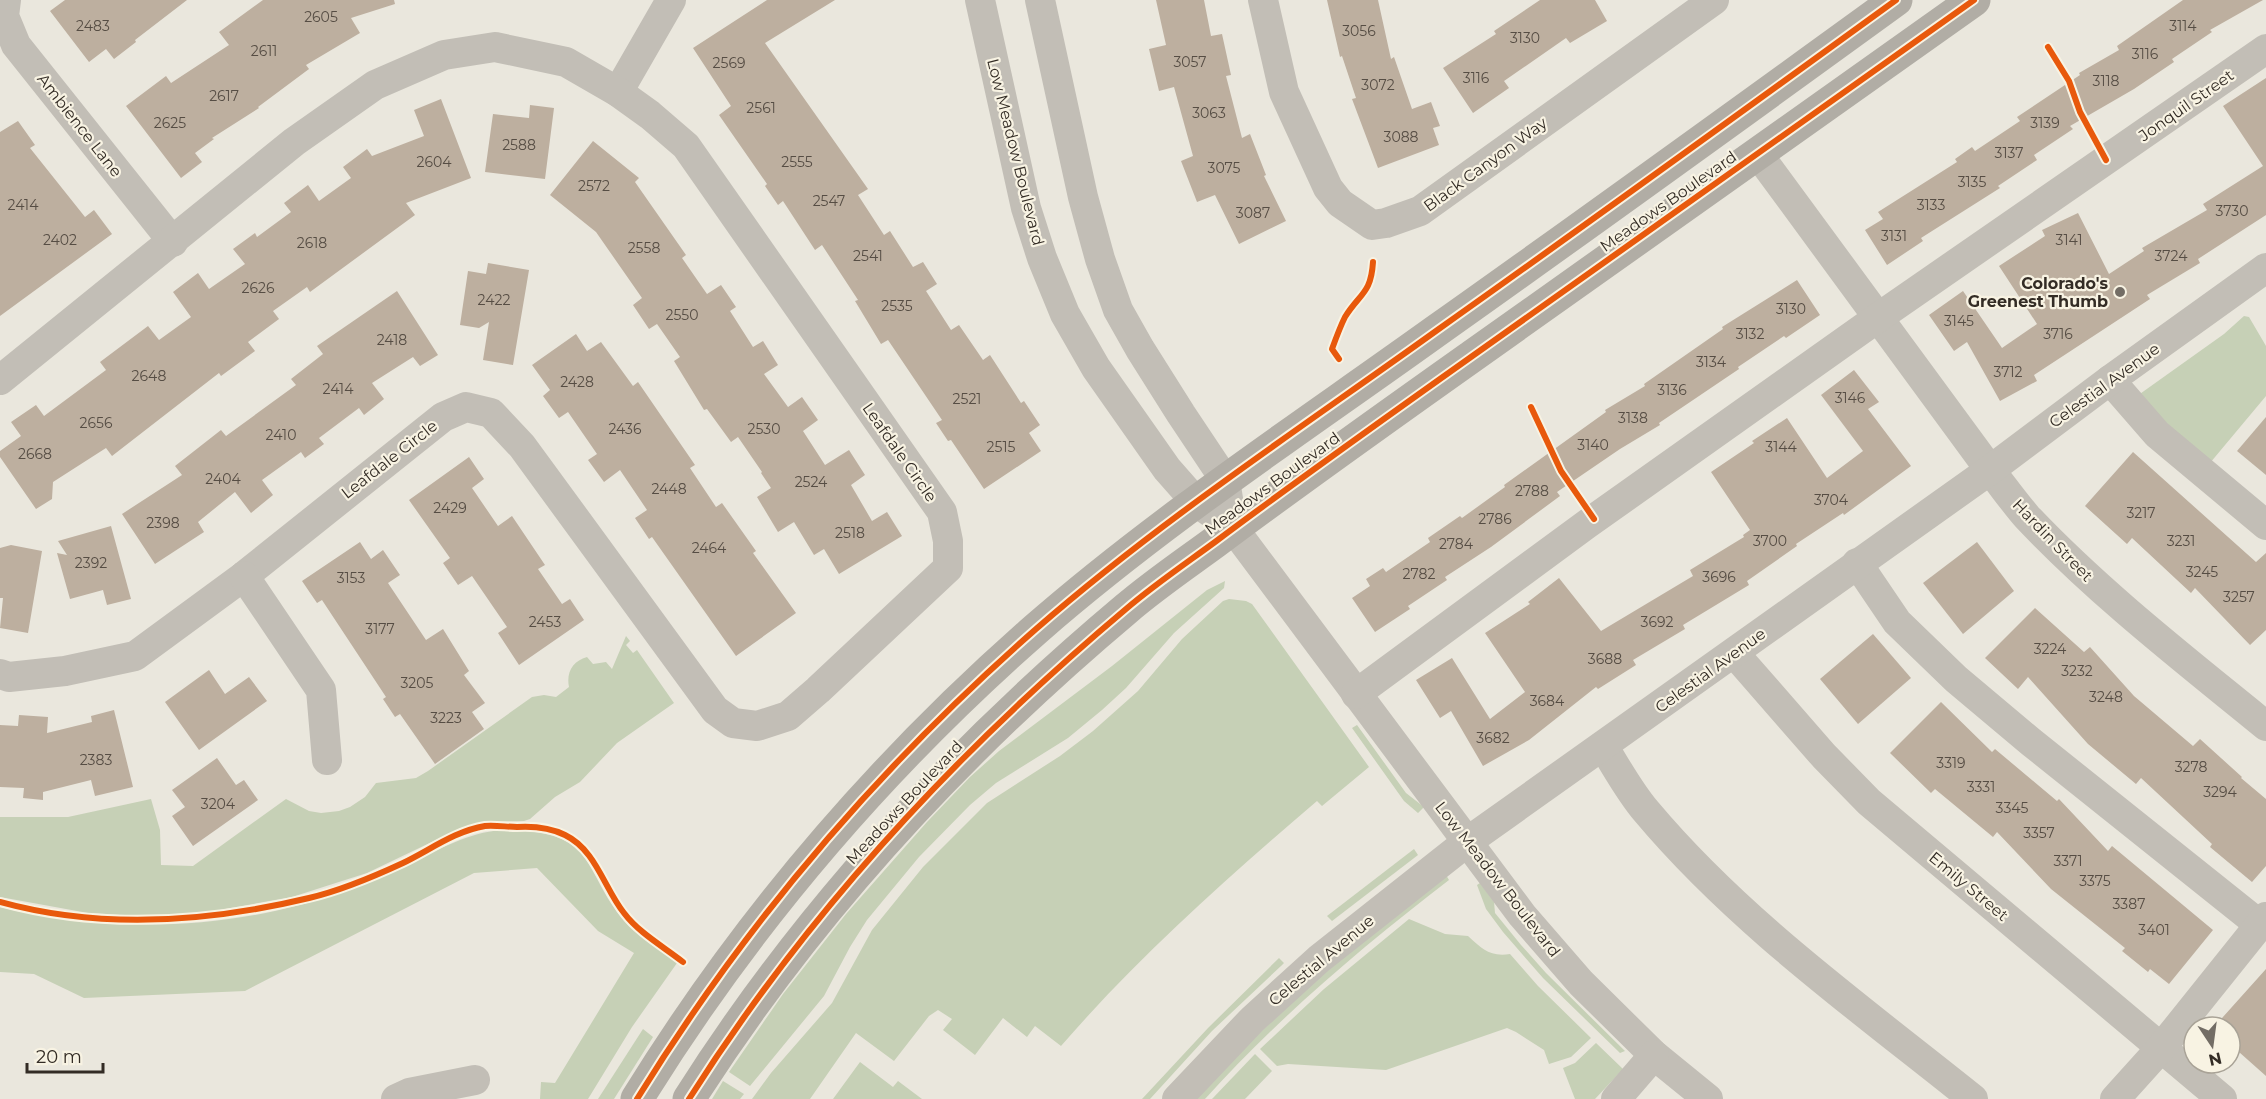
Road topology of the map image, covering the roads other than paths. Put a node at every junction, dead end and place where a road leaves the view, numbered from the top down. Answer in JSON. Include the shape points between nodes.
{"nodes":[{"id":1,"x":6,"y":0,"type":"edge"},
{"id":2,"x":671,"y":0,"type":"edge"},
{"id":3,"x":980,"y":0,"type":"edge"},
{"id":4,"x":1040,"y":0,"type":"edge"},
{"id":5,"x":1263,"y":0,"type":"edge"},
{"id":6,"x":1714,"y":0,"type":"edge"},
{"id":7,"x":1896,"y":0,"type":"edge"},
{"id":8,"x":1974,"y":0,"type":"edge"},
{"id":9,"x":2266,"y":50,"type":"edge"},
{"id":10,"x":618,"y":92,"type":"junction"},
{"id":11,"x":1758,"y":154,"type":"junction"},
{"id":12,"x":173,"y":242,"type":"junction"},
{"id":13,"x":2261,"y":282,"type":"edge"},
{"id":14,"x":1879,"y":317,"type":"junction"},
{"id":15,"x":0,"y":380,"type":"edge"},
{"id":16,"x":2110,"y":380,"type":"junction"},
{"id":17,"x":1990,"y":470,"type":"junction"},
{"id":18,"x":1225,"y":480,"type":"junction"},
{"id":19,"x":1196,"y":502,"type":"junction"},
{"id":20,"x":2266,"y":525,"type":"edge"},
{"id":21,"x":1233,"y":528,"type":"junction"},
{"id":22,"x":1857,"y":563,"type":"junction"},
{"id":23,"x":244,"y":576,"type":"junction"},
{"id":24,"x":1734,"y":654,"type":"junction"},
{"id":25,"x":0,"y":674,"type":"edge"},
{"id":26,"x":1356,"y":694,"type":"junction"},
{"id":27,"x":2266,"y":726,"type":"edge"},
{"id":28,"x":1603,"y":746,"type":"junction"},
{"id":29,"x":327,"y":760,"type":"dead end"},
{"id":30,"x":1467,"y":842,"type":"junction"},
{"id":31,"x":2263,"y":921,"type":"edge"},
{"id":32,"x":2161,"y":1048,"type":"junction"},
{"id":33,"x":1654,"y":1055,"type":"junction"},
{"id":34,"x":475,"y":1080,"type":"dead end"},
{"id":35,"x":396,"y":1099,"type":"edge"},
{"id":36,"x":637,"y":1099,"type":"edge"},
{"id":37,"x":689,"y":1099,"type":"edge"},
{"id":38,"x":1177,"y":1099,"type":"edge"},
{"id":39,"x":1616,"y":1099,"type":"edge"},
{"id":40,"x":1708,"y":1099,"type":"edge"},
{"id":41,"x":1974,"y":1099,"type":"edge"},
{"id":42,"x":2115,"y":1099,"type":"edge"},
{"id":43,"x":2222,"y":1099,"type":"edge"}],
"edges":[{"from":1,"to":12,"type":"street","name":"Ambience Lane","via":[[4,16],[16,45]]},
{"from":2,"to":10,"type":"street"},
{"from":3,"to":19,"type":"street","name":"Low Meadow Boulevard","via":[[1026,208],[1065,314],[1096,368],[1167,469]]},
{"from":4,"to":18,"type":"street","name":"Low Meadow Boulevard","via":[[1083,197],[1118,310]]},
{"from":5,"to":6,"type":"street","name":"Black Canyon Way","via":[[1284,92],[1294,118],[1328,188],[1340,203],[1372,225],[1420,211]]},
{"from":7,"to":18,"type":"main road","name":"Meadows Boulevard"},
{"from":8,"to":11,"type":"main road","name":"Meadows Boulevard"},
{"from":9,"to":14,"type":"street","name":"Jonquil Street"},
{"from":10,"to":12,"type":"street","name":"Leafdale Circle","via":[[566,62],[495,47],[444,55],[375,85],[294,142]]},
{"from":10,"to":23,"type":"street","name":"Leafdale Circle","via":[[686,146],[942,512],[948,568],[788,716],[758,726],[733,723],[716,710],[522,446],[491,413],[466,407],[443,417]]},
{"from":11,"to":14,"type":"street","name":"Hardin Street"},
{"from":11,"to":21,"type":"main road","name":"Meadows Boulevard"},
{"from":12,"to":15,"type":"street","name":"Leafdale Circle"},
{"from":13,"to":16,"type":"street","name":"Celestial Avenue"},
{"from":14,"to":17,"type":"street","name":"Hardin Street"},
{"from":14,"to":26,"type":"street"},
{"from":16,"to":17,"type":"street","name":"Celestial Avenue"},
{"from":16,"to":20,"type":"street","via":[[2157,434]]},
{"from":17,"to":22,"type":"street","name":"Celestial Avenue"},
{"from":17,"to":27,"type":"street","name":"Hardin Street","via":[[2026,515],[2076,566]]},
{"from":18,"to":19,"type":"main road","name":"Meadows Boulevard"},
{"from":18,"to":21,"type":"street","name":"Low Meadow Boulevard"},
{"from":19,"to":21,"type":"street","name":"Low Meadow Boulevard"},
{"from":19,"to":36,"type":"main road","name":"Meadows Boulevard","via":[[1035,630],[918,740],[863,798],[761,920]]},
{"from":21,"to":26,"type":"street","name":"Low Meadow Boulevard"},
{"from":21,"to":37,"type":"main road","name":"Meadows Boulevard","via":[[1130,606],[950,770],[843,888],[795,948]]},
{"from":22,"to":24,"type":"street","name":"Celestial Avenue"},
{"from":22,"to":31,"type":"street","via":[[1897,622],[1956,679],[2031,742]]},
{"from":23,"to":25,"type":"street","name":"Leafdale Circle","via":[[135,656],[65,671],[9,677]]},
{"from":23,"to":29,"type":"street","via":[[321,690]]},
{"from":24,"to":28,"type":"street","name":"Celestial Avenue"},
{"from":24,"to":32,"type":"street","name":"Emily Street","via":[[1869,802]]},
{"from":26,"to":30,"type":"street","name":"Low Meadow Boulevard"},
{"from":28,"to":30,"type":"street","name":"Celestial Avenue"},
{"from":28,"to":41,"type":"street","via":[[1644,809],[1693,863],[1778,942]]},
{"from":30,"to":33,"type":"street","name":"Low Meadow Boulevard","via":[[1551,949]]},
{"from":30,"to":38,"type":"street","name":"Celestial Avenue","via":[[1319,959],[1252,1020]]},
{"from":31,"to":32,"type":"street"},
{"from":32,"to":42,"type":"street"},
{"from":32,"to":43,"type":"street","name":"Emily Street"},
{"from":33,"to":39,"type":"street"},
{"from":33,"to":40,"type":"street","name":"Low Meadow Boulevard"},
{"from":34,"to":35,"type":"street"}]}
